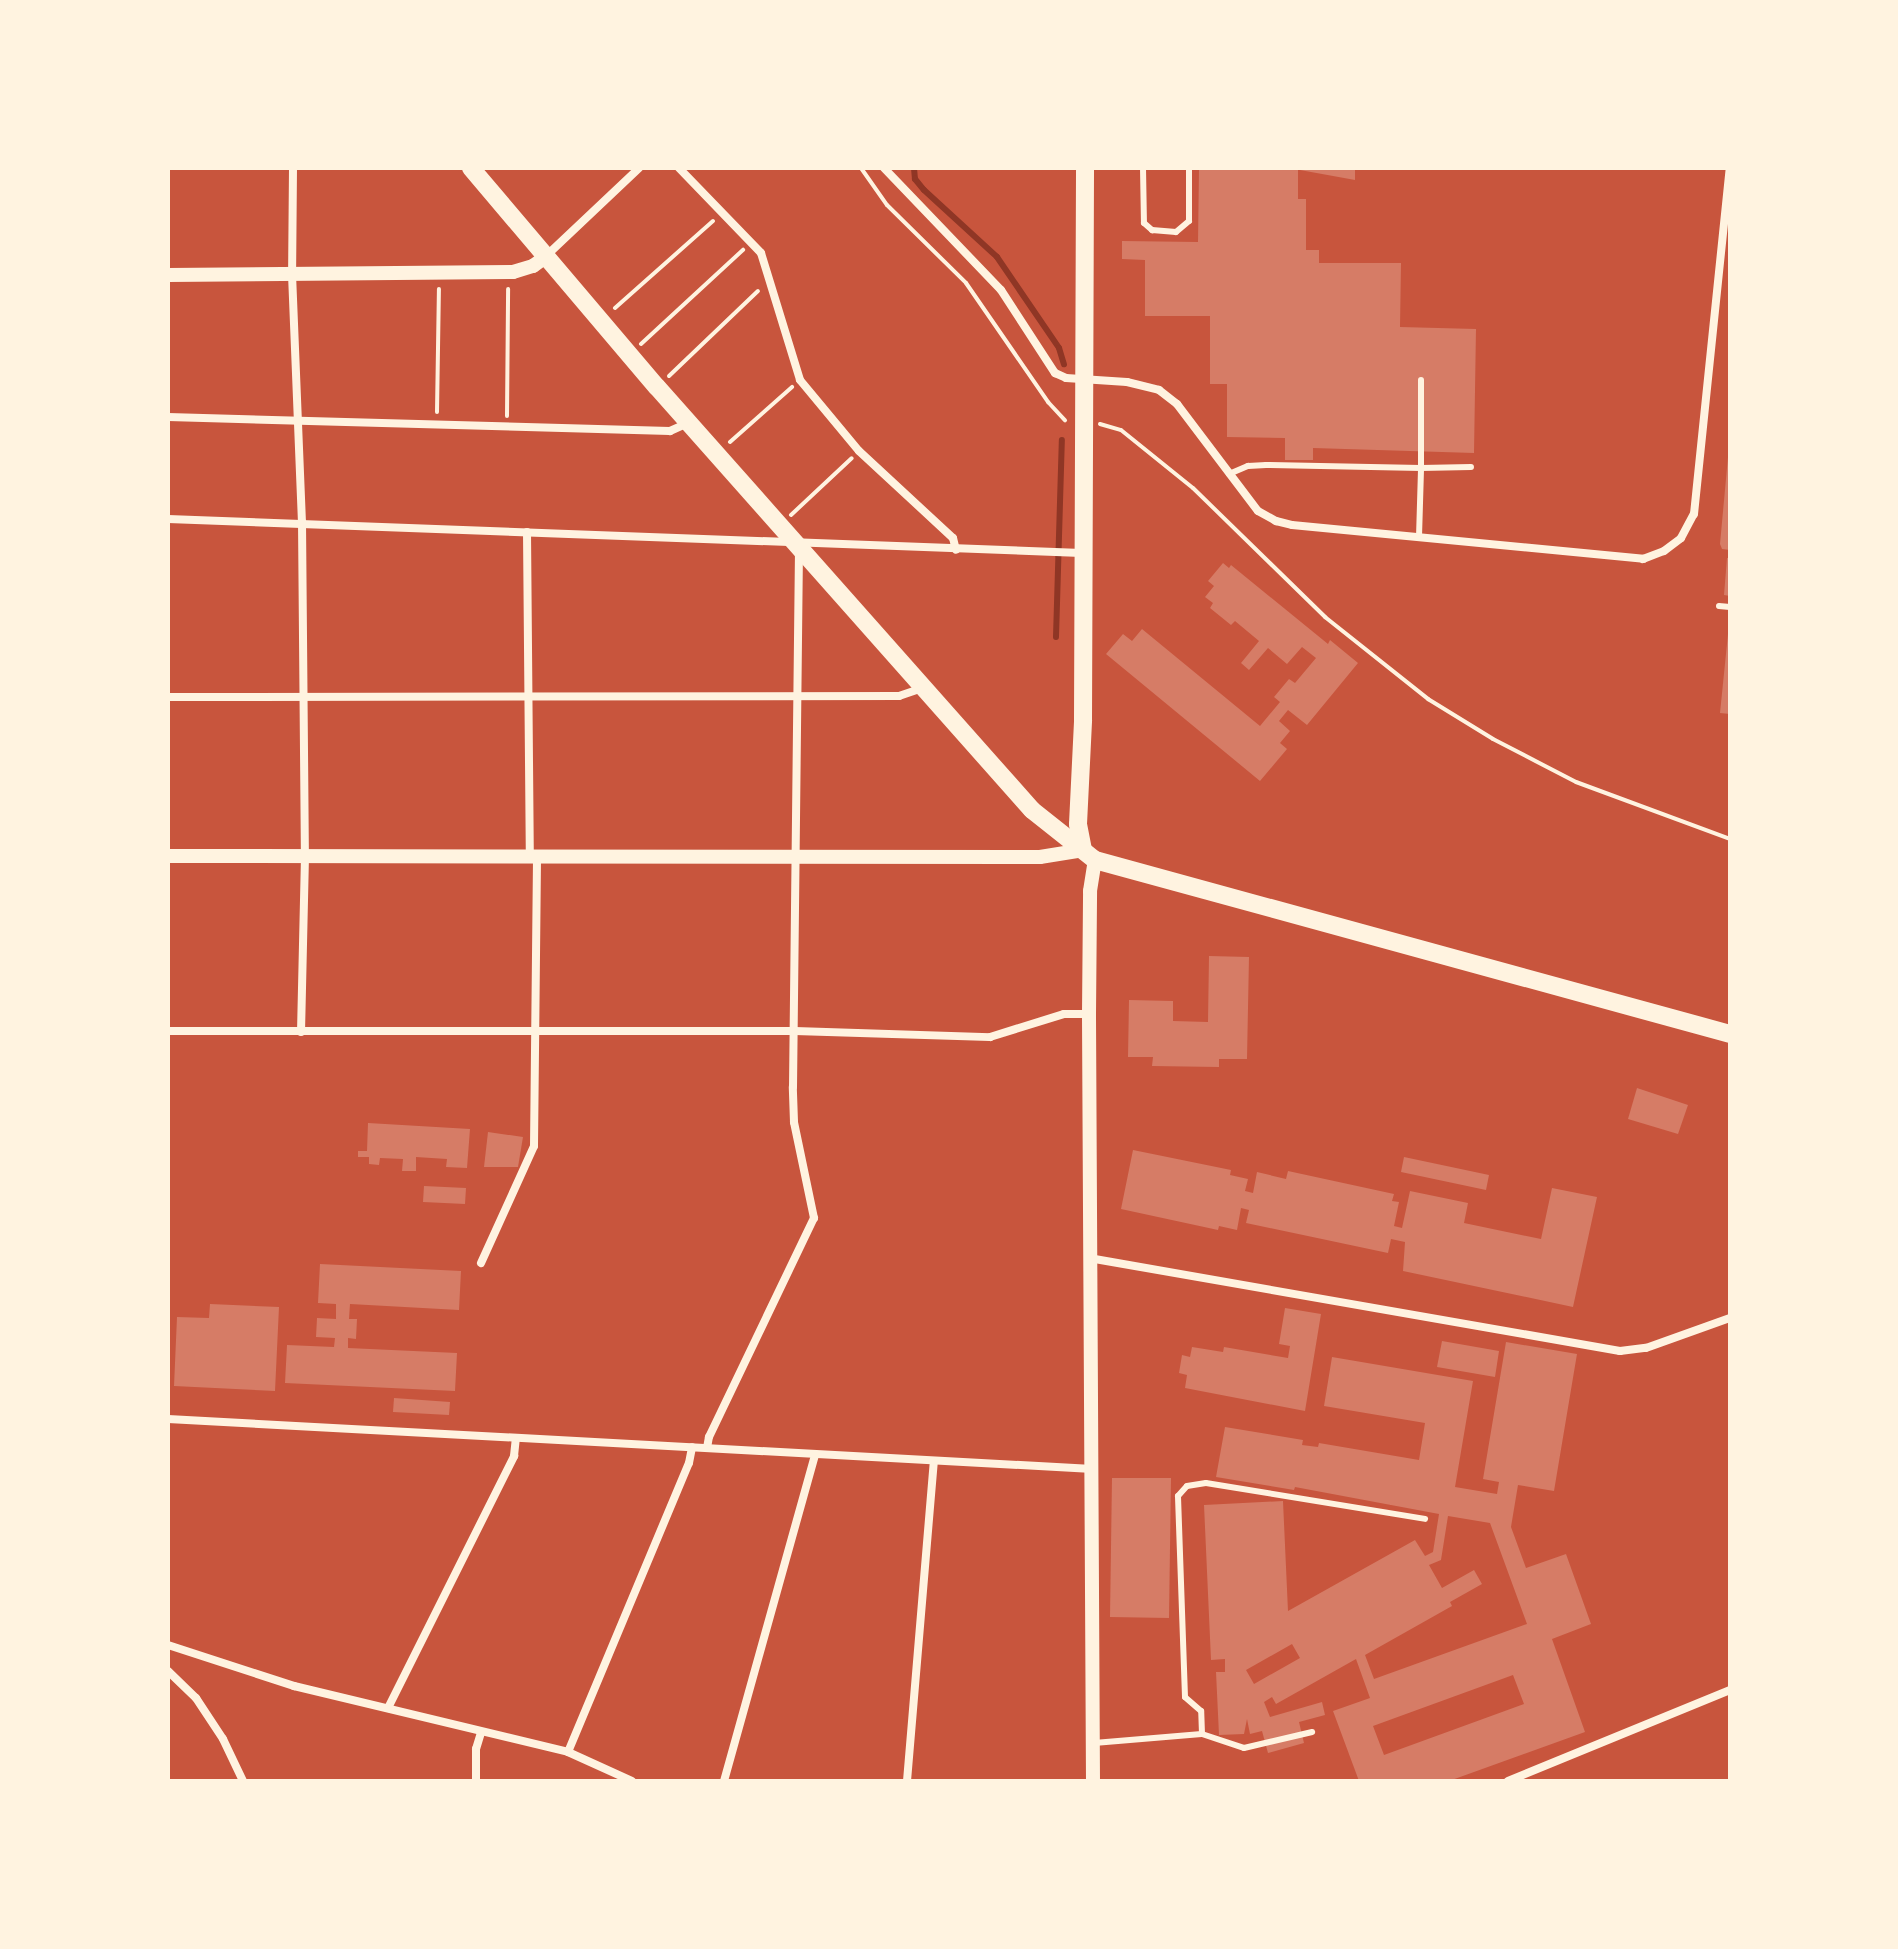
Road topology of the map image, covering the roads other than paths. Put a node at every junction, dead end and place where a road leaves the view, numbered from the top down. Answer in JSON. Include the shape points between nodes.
{"nodes":[{"id":1,"x":293,"y":168,"type":"edge"},
{"id":2,"x":639,"y":168,"type":"edge"},
{"id":3,"x":679,"y":168,"type":"edge"},
{"id":4,"x":884,"y":168,"type":"edge"},
{"id":5,"x":1085,"y":168,"type":"edge"},
{"id":6,"x":1143,"y":168,"type":"edge"},
{"id":7,"x":1189,"y":168,"type":"edge"},
{"id":8,"x":1730,"y":168,"type":"edge"},
{"id":9,"x":479,"y":173,"type":"edge"},
{"id":10,"x":544,"y":258,"type":"junction"},
{"id":11,"x":292,"y":274,"type":"junction"},
{"id":12,"x":168,"y":275,"type":"edge"},
{"id":13,"x":1085,"y":380,"type":"junction"},
{"id":14,"x":1421,"y":380,"type":"dead end"},
{"id":15,"x":168,"y":417,"type":"edge"},
{"id":16,"x":297,"y":423,"type":"junction"},
{"id":17,"x":688,"y":423,"type":"junction"},
{"id":18,"x":1471,"y":467,"type":"dead end"},
{"id":19,"x":1421,"y":468,"type":"junction"},
{"id":20,"x":1229,"y":474,"type":"junction"},
{"id":21,"x":168,"y":519,"type":"edge"},
{"id":22,"x":302,"y":522,"type":"junction"},
{"id":23,"x":527,"y":532,"type":"junction"},
{"id":24,"x":1419,"y":537,"type":"junction"},
{"id":25,"x":799,"y":543,"type":"junction"},
{"id":26,"x":956,"y":550,"type":"junction"},
{"id":27,"x":1074,"y":553,"type":"junction"},
{"id":28,"x":1719,"y":606,"type":"dead end"},
{"id":29,"x":1730,"y":607,"type":"edge"},
{"id":30,"x":925,"y":687,"type":"junction"},
{"id":31,"x":530,"y":695,"type":"junction"},
{"id":32,"x":795,"y":696,"type":"junction"},
{"id":33,"x":168,"y":697,"type":"edge"},
{"id":34,"x":303,"y":697,"type":"junction"},
{"id":35,"x":1089,"y":855,"type":"junction"},
{"id":36,"x":168,"y":856,"type":"edge"},
{"id":37,"x":305,"y":856,"type":"junction"},
{"id":38,"x":533,"y":857,"type":"junction"},
{"id":39,"x":795,"y":857,"type":"junction"},
{"id":40,"x":1089,"y":1014,"type":"junction"},
{"id":41,"x":168,"y":1031,"type":"edge"},
{"id":42,"x":795,"y":1031,"type":"junction"},
{"id":43,"x":301,"y":1032,"type":"junction"},
{"id":44,"x":537,"y":1032,"type":"junction"},
{"id":45,"x":1730,"y":1034,"type":"edge"},
{"id":46,"x":1089,"y":1258,"type":"junction"},
{"id":47,"x":481,"y":1263,"type":"dead end"},
{"id":48,"x":1730,"y":1318,"type":"edge"},
{"id":49,"x":168,"y":1419,"type":"edge"},
{"id":50,"x":516,"y":1438,"type":"junction"},
{"id":51,"x":692,"y":1447,"type":"junction"},
{"id":52,"x":707,"y":1448,"type":"junction"},
{"id":53,"x":815,"y":1455,"type":"junction"},
{"id":54,"x":934,"y":1462,"type":"junction"},
{"id":55,"x":1093,"y":1469,"type":"junction"},
{"id":56,"x":1425,"y":1519,"type":"dead end"},
{"id":57,"x":168,"y":1645,"type":"edge"},
{"id":58,"x":168,"y":1671,"type":"edge"},
{"id":59,"x":1730,"y":1690,"type":"edge"},
{"id":60,"x":388,"y":1708,"type":"junction"},
{"id":61,"x":1312,"y":1732,"type":"dead end"},
{"id":62,"x":481,"y":1733,"type":"junction"},
{"id":63,"x":1202,"y":1734,"type":"junction"},
{"id":64,"x":1094,"y":1743,"type":"junction"},
{"id":65,"x":568,"y":1752,"type":"junction"},
{"id":66,"x":243,"y":1781,"type":"edge"},
{"id":67,"x":476,"y":1781,"type":"edge"},
{"id":68,"x":632,"y":1781,"type":"edge"},
{"id":69,"x":724,"y":1781,"type":"edge"},
{"id":70,"x":907,"y":1781,"type":"edge"},
{"id":71,"x":1093,"y":1781,"type":"edge"},
{"id":72,"x":1508,"y":1781,"type":"edge"}],
"edges":[{"from":1,"to":11,"type":"street"},
{"from":2,"to":10,"type":"street"},
{"from":3,"to":26,"type":"street","via":[[761,253],[800,380],[859,451],[953,538]]},
{"from":4,"to":13,"type":"street","via":[[1001,290],[1055,373]]},
{"from":5,"to":13,"type":"main road"},
{"from":6,"to":7,"type":"lane","via":[[1144,223],[1152,230],[1176,232],[1189,221]]},
{"from":8,"to":24,"type":"street","via":[[1694,514],[1681,538],[1643,559]]},
{"from":9,"to":10,"type":"main road"},
{"from":10,"to":11,"type":"street","via":[[506,273]]},
{"from":10,"to":17,"type":"main road"},
{"from":11,"to":12,"type":"street"},
{"from":11,"to":16,"type":"street"},
{"from":13,"to":20,"type":"street","via":[[1159,390],[1177,404]]},
{"from":13,"to":27,"type":"main road"},
{"from":14,"to":19,"type":"lane"},
{"from":15,"to":16,"type":"street"},
{"from":16,"to":17,"type":"street","via":[[670,431]]},
{"from":16,"to":22,"type":"street"},
{"from":17,"to":25,"type":"main road"},
{"from":18,"to":19,"type":"lane"},
{"from":19,"to":20,"type":"lane","via":[[1266,465]]},
{"from":19,"to":24,"type":"lane"},
{"from":20,"to":24,"type":"street","via":[[1258,511],[1276,521]]},
{"from":21,"to":22,"type":"street"},
{"from":22,"to":23,"type":"street"},
{"from":22,"to":34,"type":"street"},
{"from":23,"to":25,"type":"street"},
{"from":23,"to":31,"type":"street"},
{"from":25,"to":26,"type":"street"},
{"from":25,"to":30,"type":"main road"},
{"from":25,"to":32,"type":"street"},
{"from":26,"to":27,"type":"street"},
{"from":27,"to":35,"type":"main road","via":[[1083,720],[1078,824]]},
{"from":28,"to":29,"type":"lane"},
{"from":30,"to":32,"type":"street","via":[[899,696]]},
{"from":30,"to":35,"type":"main road","via":[[1032,810]]},
{"from":31,"to":32,"type":"street"},
{"from":31,"to":34,"type":"street"},
{"from":31,"to":38,"type":"street"},
{"from":32,"to":39,"type":"street"},
{"from":33,"to":34,"type":"street"},
{"from":34,"to":37,"type":"street"},
{"from":35,"to":39,"type":"street"},
{"from":35,"to":40,"type":"street"},
{"from":35,"to":45,"type":"main road"},
{"from":36,"to":37,"type":"street"},
{"from":37,"to":38,"type":"street"},
{"from":37,"to":43,"type":"street"},
{"from":38,"to":39,"type":"street"},
{"from":38,"to":44,"type":"street"},
{"from":39,"to":42,"type":"street"},
{"from":40,"to":42,"type":"street","via":[[1064,1014],[990,1037]]},
{"from":40,"to":46,"type":"street"},
{"from":41,"to":43,"type":"street"},
{"from":42,"to":44,"type":"street"},
{"from":42,"to":52,"type":"street","via":[[794,1122],[814,1218]]},
{"from":43,"to":44,"type":"street"},
{"from":44,"to":47,"type":"street","via":[[533,1154]]},
{"from":46,"to":48,"type":"street","via":[[1620,1351],[1646,1348]]},
{"from":46,"to":55,"type":"street"},
{"from":49,"to":50,"type":"street"},
{"from":50,"to":51,"type":"street"},
{"from":50,"to":60,"type":"street","via":[[514,1456]]},
{"from":51,"to":52,"type":"street"},
{"from":51,"to":65,"type":"street"},
{"from":52,"to":53,"type":"street"},
{"from":53,"to":54,"type":"street"},
{"from":53,"to":69,"type":"street"},
{"from":54,"to":55,"type":"street"},
{"from":54,"to":70,"type":"street"},
{"from":55,"to":64,"type":"street"},
{"from":56,"to":63,"type":"lane","via":[[1206,1483],[1187,1486],[1178,1496],[1185,1697],[1201,1711]]},
{"from":57,"to":60,"type":"street","via":[[294,1686]]},
{"from":58,"to":66,"type":"street","via":[[210,1718]]},
{"from":59,"to":72,"type":"street"},
{"from":60,"to":62,"type":"street"},
{"from":61,"to":63,"type":"lane","via":[[1244,1748]]},
{"from":62,"to":65,"type":"street"},
{"from":62,"to":67,"type":"street"},
{"from":63,"to":64,"type":"lane"},
{"from":64,"to":71,"type":"street"},
{"from":65,"to":68,"type":"street"}]}
